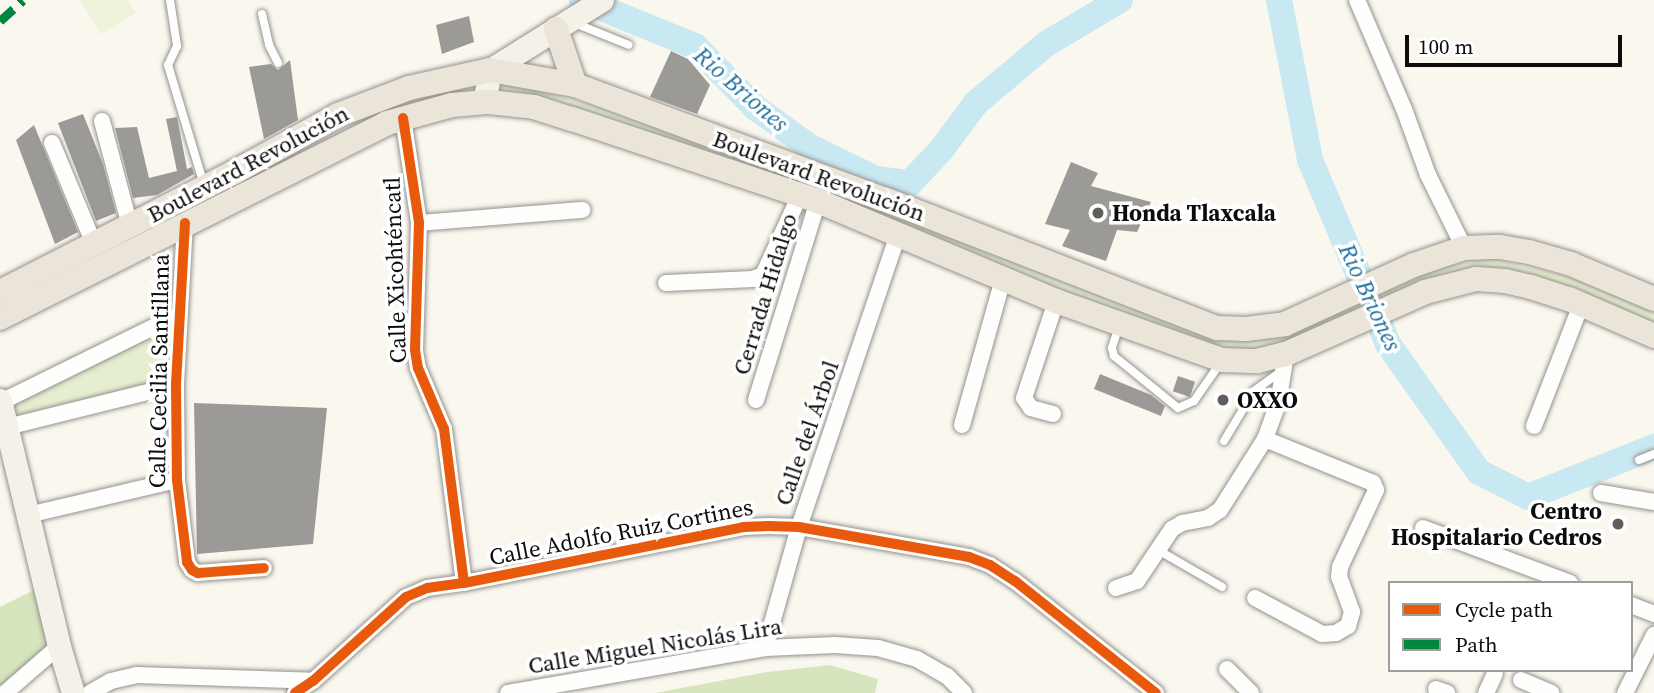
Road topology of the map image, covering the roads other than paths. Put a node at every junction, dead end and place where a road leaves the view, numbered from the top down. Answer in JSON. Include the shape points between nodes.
{"nodes":[{"id":1,"x":170,"y":0,"type":"edge"},
{"id":2,"x":602,"y":0,"type":"edge"},
{"id":3,"x":1357,"y":0,"type":"edge"},
{"id":4,"x":262,"y":14,"type":"dead end"},
{"id":5,"x":568,"y":22,"type":"junction"},
{"id":6,"x":629,"y":45,"type":"dead end"},
{"id":7,"x":278,"y":63,"type":"dead end"},
{"id":8,"x":490,"y":70,"type":"junction"},
{"id":9,"x":575,"y":85,"type":"junction"},
{"id":10,"x":484,"y":102,"type":"junction"},
{"id":11,"x":403,"y":118,"type":"junction"},
{"id":12,"x":102,"y":121,"type":"dead end"},
{"id":13,"x":51,"y":143,"type":"dead end"},
{"id":14,"x":205,"y":188,"type":"junction"},
{"id":15,"x":809,"y":198,"type":"junction"},
{"id":16,"x":582,"y":211,"type":"dead end"},
{"id":17,"x":185,"y":223,"type":"junction"},
{"id":18,"x":419,"y":223,"type":"junction"},
{"id":19,"x":130,"y":226,"type":"junction"},
{"id":20,"x":898,"y":235,"type":"junction"},
{"id":21,"x":94,"y":244,"type":"junction"},
{"id":22,"x":1464,"y":248,"type":"junction"},
{"id":23,"x":1003,"y":279,"type":"junction"},
{"id":24,"x":666,"y":283,"type":"dead end"},
{"id":25,"x":0,"y":292,"type":"edge"},
{"id":26,"x":1654,"y":299,"type":"edge"},
{"id":27,"x":1056,"y":300,"type":"junction"},
{"id":28,"x":1581,"y":305,"type":"junction"},
{"id":29,"x":180,"y":314,"type":"junction"},
{"id":30,"x":0,"y":318,"type":"edge"},
{"id":31,"x":1120,"y":323,"type":"junction"},
{"id":32,"x":1654,"y":336,"type":"edge"},
{"id":33,"x":1222,"y":360,"type":"junction"},
{"id":34,"x":1286,"y":362,"type":"junction"},
{"id":35,"x":177,"y":385,"type":"junction"},
{"id":36,"x":757,"y":400,"type":"dead end"},
{"id":37,"x":0,"y":401,"type":"edge"},
{"id":38,"x":1052,"y":414,"type":"dead end"},
{"id":39,"x":962,"y":425,"type":"dead end"},
{"id":40,"x":1534,"y":426,"type":"dead end"},
{"id":41,"x":7,"y":427,"type":"junction"},
{"id":42,"x":1265,"y":439,"type":"junction"},
{"id":43,"x":1224,"y":441,"type":"dead end"},
{"id":44,"x":1654,"y":454,"type":"edge"},
{"id":45,"x":1639,"y":460,"type":"dead end"},
{"id":46,"x":177,"y":480,"type":"junction"},
{"id":47,"x":1601,"y":493,"type":"dead end"},
{"id":48,"x":1654,"y":502,"type":"edge"},
{"id":49,"x":28,"y":515,"type":"junction"},
{"id":50,"x":799,"y":527,"type":"junction"},
{"id":51,"x":1423,"y":528,"type":"dead end"},
{"id":52,"x":1158,"y":550,"type":"junction"},
{"id":53,"x":264,"y":568,"type":"dead end"},
{"id":54,"x":1565,"y":581,"type":"edge"},
{"id":55,"x":464,"y":583,"type":"junction"},
{"id":56,"x":1222,"y":587,"type":"dead end"},
{"id":57,"x":1116,"y":588,"type":"dead end"},
{"id":58,"x":1255,"y":598,"type":"dead end"},
{"id":59,"x":1633,"y":606,"type":"edge"},
{"id":60,"x":1654,"y":614,"type":"edge"},
{"id":61,"x":1653,"y":640,"type":"edge"},
{"id":62,"x":59,"y":646,"type":"junction"},
{"id":63,"x":765,"y":648,"type":"junction"},
{"id":64,"x":1227,"y":669,"type":"dead end"},
{"id":65,"x":1495,"y":674,"type":"dead end"},
{"id":66,"x":1521,"y":680,"type":"dead end"},
{"id":67,"x":313,"y":681,"type":"junction"},
{"id":68,"x":74,"y":691,"type":"edge"},
{"id":69,"x":5,"y":693,"type":"edge"},
{"id":70,"x":295,"y":693,"type":"edge"},
{"id":71,"x":508,"y":693,"type":"edge"},
{"id":72,"x":964,"y":693,"type":"edge"},
{"id":73,"x":1156,"y":693,"type":"edge"},
{"id":74,"x":1251,"y":693,"type":"edge"},
{"id":75,"x":1486,"y":693,"type":"edge"},
{"id":76,"x":1550,"y":693,"type":"edge"},
{"id":77,"x":1625,"y":693,"type":"edge"}],
"edges":[{"from":1,"to":14,"type":"lane","via":[[177,46],[168,65]]},
{"from":2,"to":5,"type":"street"},
{"from":3,"to":22,"type":"street","via":[[1428,176]]},
{"from":4,"to":7,"type":"lane"},
{"from":5,"to":6,"type":"lane"},
{"from":5,"to":8,"type":"street"},
{"from":5,"to":9,"type":"main road"},
{"from":8,"to":9,"type":"main road","name":"Boulevard Revolución"},
{"from":8,"to":10,"type":"street"},
{"from":8,"to":14,"type":"main road","name":"Boulevard Revolución","via":[[373,100],[292,134]]},
{"from":9,"to":22,"type":"main road","name":"Boulevard Revolución","via":[[1217,328],[1285,324],[1414,265]]},
{"from":10,"to":11,"type":"main road","name":"Boulevard Revolución"},
{"from":10,"to":15,"type":"main road","name":"Boulevard Revolución","via":[[547,111]]},
{"from":11,"to":17,"type":"main road","name":"Boulevard Revolución"},
{"from":11,"to":18,"type":"street","name":"Calle Xicohténcatl"},
{"from":12,"to":19,"type":"street"},
{"from":13,"to":21,"type":"street"},
{"from":14,"to":19,"type":"main road","name":"Boulevard Revolución"},
{"from":15,"to":20,"type":"main road","name":"Boulevard Revolución"},
{"from":15,"to":24,"type":"street","name":"Cerrada Hidalgo","via":[[763,275]]},
{"from":15,"to":36,"type":"street","name":"Cerrada Hidalgo"},
{"from":16,"to":18,"type":"street"},
{"from":17,"to":29,"type":"street","name":"Calle Cecilia Santillana"},
{"from":17,"to":30,"type":"main road","name":"Boulevard Revolución"},
{"from":18,"to":55,"type":"street","name":"Calle Xicohténcatl","via":[[415,350],[444,429]]},
{"from":19,"to":21,"type":"main road","name":"Boulevard Revolución"},
{"from":20,"to":23,"type":"main road","name":"Boulevard Revolución"},
{"from":20,"to":50,"type":"street","name":"Calle del Árbol"},
{"from":21,"to":25,"type":"main road","name":"Boulevard Revolución"},
{"from":22,"to":26,"type":"main road","name":"Boulevard Revolución","via":[[1500,247],[1539,255]]},
{"from":23,"to":27,"type":"main road","name":"Boulevard Revolución"},
{"from":23,"to":39,"type":"street"},
{"from":27,"to":31,"type":"main road","name":"Boulevard Revolución"},
{"from":27,"to":38,"type":"street","via":[[1024,398],[1031,408]]},
{"from":28,"to":32,"type":"main road","name":"Boulevard Revolución"},
{"from":28,"to":34,"type":"main road","name":"Boulevard Revolución","via":[[1505,281],[1475,279],[1425,292]]},
{"from":28,"to":40,"type":"street"},
{"from":29,"to":35,"type":"street","name":"Calle Cecilia Santillana"},
{"from":29,"to":37,"type":"street"},
{"from":31,"to":33,"type":"main road","name":"Boulevard Revolución"},
{"from":31,"to":33,"type":"lane","via":[[1114,356],[1178,408],[1194,401]]},
{"from":33,"to":34,"type":"main road","name":"Boulevard Revolución"},
{"from":34,"to":42,"type":"street"},
{"from":34,"to":43,"type":"lane","via":[[1254,391]]},
{"from":35,"to":41,"type":"street"},
{"from":35,"to":46,"type":"street","name":"Calle Cecilia Santillana"},
{"from":37,"to":41,"type":"street"},
{"from":41,"to":49,"type":"street"},
{"from":42,"to":52,"type":"street","via":[[1220,510],[1172,529]]},
{"from":42,"to":58,"type":"street","via":[[1373,483],[1376,490],[1340,567],[1339,577],[1352,612],[1348,625],[1322,635]]},
{"from":44,"to":45,"type":"lane"},
{"from":46,"to":49,"type":"street"},
{"from":46,"to":53,"type":"street","name":"Calle Cecilia Santillana","via":[[191,570]]},
{"from":47,"to":48,"type":"street"},
{"from":49,"to":62,"type":"street"},
{"from":50,"to":55,"type":"street","name":"Calle Adolfo Ruiz Cortines","via":[[743,527]]},
{"from":50,"to":63,"type":"street","name":"Calle del Árbol"},
{"from":50,"to":73,"type":"street","name":"Calle Adolfo Ruiz Cortines","via":[[969,557],[990,565]]},
{"from":51,"to":54,"type":"street"},
{"from":52,"to":56,"type":"lane"},
{"from":52,"to":57,"type":"street","via":[[1137,581]]},
{"from":55,"to":67,"type":"street","name":"Calle Adolfo Ruiz Cortines","via":[[427,588],[406,597]]},
{"from":59,"to":60,"type":"street"},
{"from":61,"to":77,"type":"street"},
{"from":62,"to":68,"type":"street"},
{"from":62,"to":69,"type":"street"},
{"from":63,"to":71,"type":"street","name":"Calle Miguel Nicolás Lira"},
{"from":63,"to":72,"type":"street","name":"Calle Miguel Nicolás Lira","via":[[878,648],[917,659],[947,676]]},
{"from":64,"to":74,"type":"street"},
{"from":65,"to":75,"type":"street"},
{"from":66,"to":76,"type":"street"},
{"from":67,"to":68,"type":"street","via":[[136,675]]},
{"from":67,"to":70,"type":"street","name":"Calle Adolfo Ruiz Cortines"}]}
